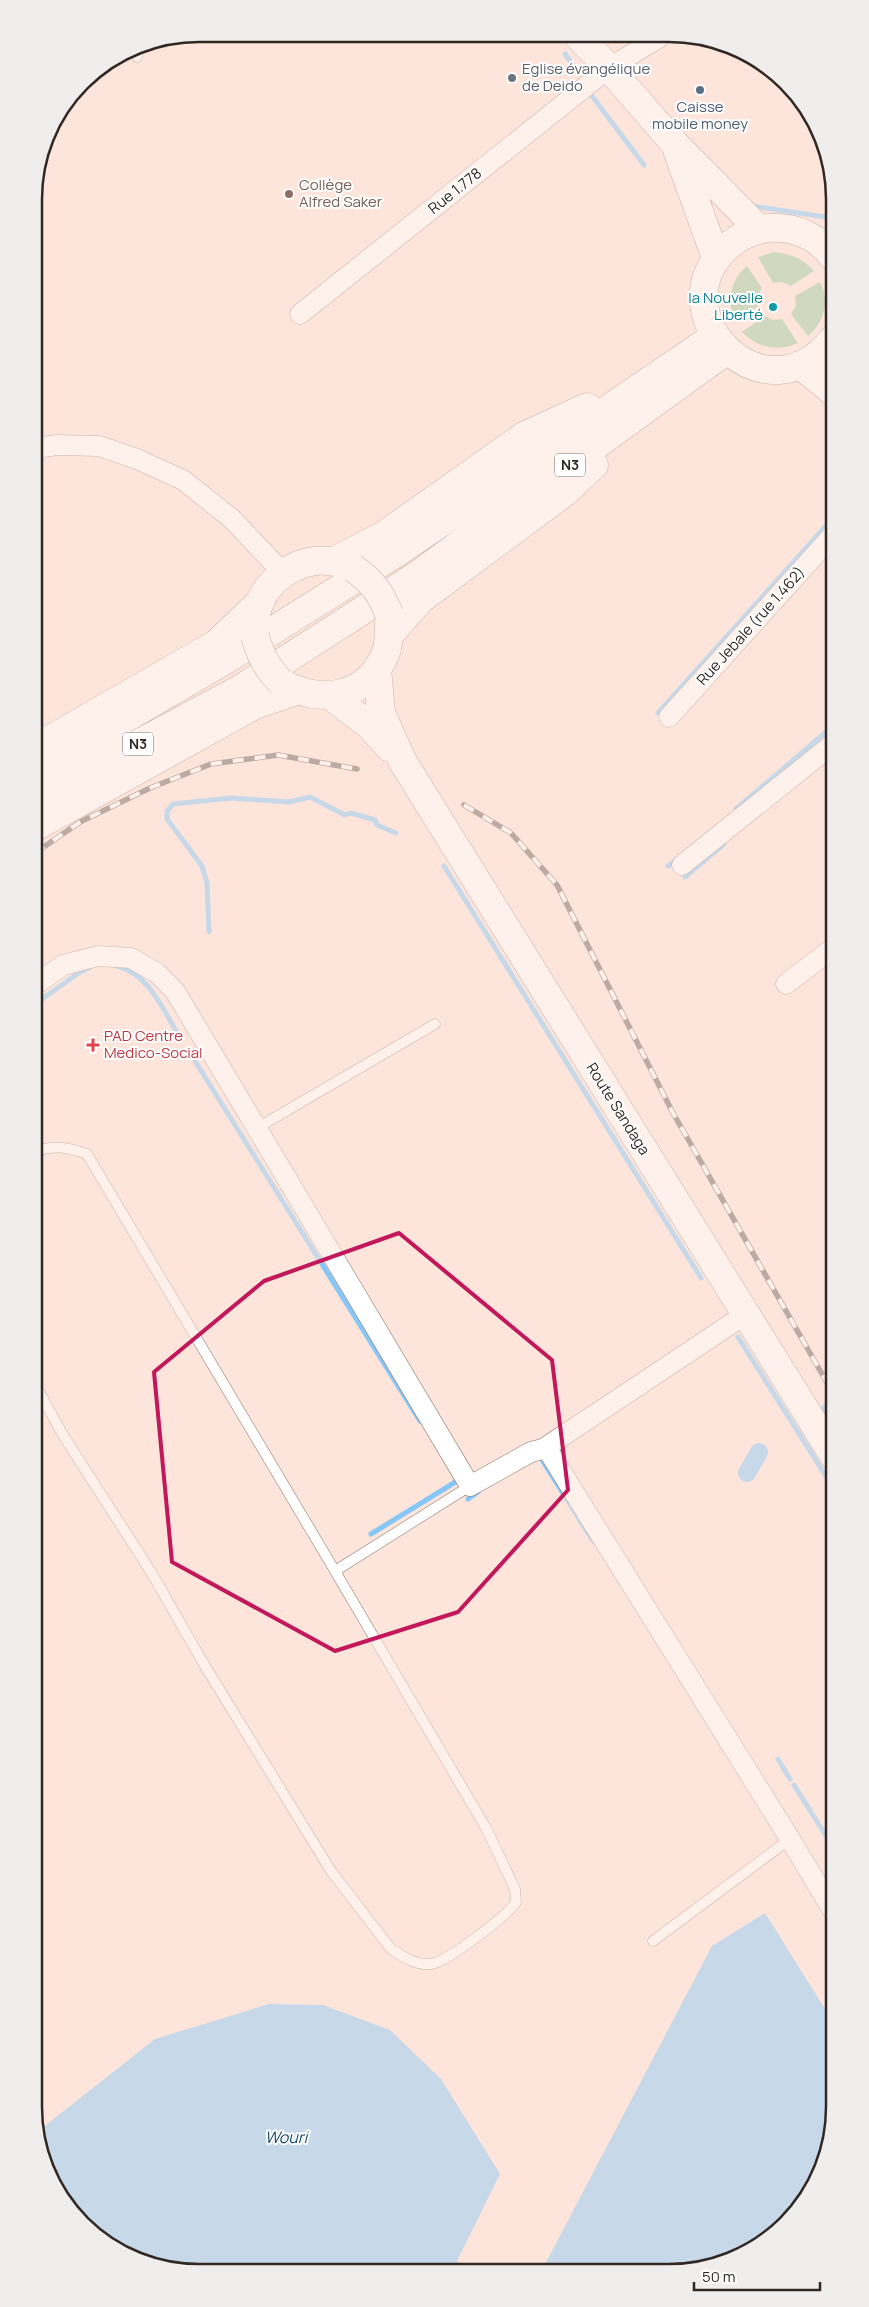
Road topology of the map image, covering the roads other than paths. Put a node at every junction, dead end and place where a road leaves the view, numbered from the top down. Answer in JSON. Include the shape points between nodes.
{"nodes":[{"id":1,"x":584,"y":42,"type":"edge"},
{"id":2,"x":652,"y":42,"type":"edge"},
{"id":3,"x":609,"y":68,"type":"junction"},
{"id":4,"x":675,"y":144,"type":"junction"},
{"id":5,"x":759,"y":229,"type":"junction"},
{"id":6,"x":826,"y":246,"type":"edge"},
{"id":7,"x":716,"y":258,"type":"junction"},
{"id":8,"x":300,"y":314,"type":"dead end"},
{"id":9,"x":720,"y":343,"type":"junction"},
{"id":10,"x":826,"y":346,"type":"edge"},
{"id":11,"x":800,"y":365,"type":"junction"},
{"id":12,"x":663,"y":385,"type":"junction"},
{"id":13,"x":826,"y":386,"type":"edge"},
{"id":14,"x":43,"y":447,"type":"edge"},
{"id":15,"x":826,"y":542,"type":"edge"},
{"id":16,"x":344,"y":564,"type":"junction"},
{"id":17,"x":283,"y":573,"type":"junction"},
{"id":18,"x":261,"y":601,"type":"junction"},
{"id":19,"x":389,"y":624,"type":"junction"},
{"id":20,"x":377,"y":668,"type":"junction"},
{"id":21,"x":288,"y":686,"type":"junction"},
{"id":22,"x":331,"y":696,"type":"junction"},
{"id":23,"x":669,"y":717,"type":"dead end"},
{"id":24,"x":43,"y":744,"type":"edge"},
{"id":25,"x":826,"y":750,"type":"edge"},
{"id":26,"x":403,"y":762,"type":"junction"},
{"id":27,"x":43,"y":767,"type":"edge"},
{"id":28,"x":43,"y":795,"type":"edge"},
{"id":29,"x":43,"y":823,"type":"edge"},
{"id":30,"x":682,"y":866,"type":"dead end"},
{"id":31,"x":826,"y":953,"type":"edge"},
{"id":32,"x":43,"y":980,"type":"edge"},
{"id":33,"x":786,"y":984,"type":"dead end"},
{"id":34,"x":435,"y":1024,"type":"dead end"},
{"id":35,"x":257,"y":1128,"type":"junction"},
{"id":36,"x":43,"y":1148,"type":"edge"},
{"id":37,"x":746,"y":1314,"type":"junction"},
{"id":38,"x":42,"y":1398,"type":"edge"},
{"id":39,"x":826,"y":1443,"type":"edge"},
{"id":40,"x":543,"y":1449,"type":"junction"},
{"id":41,"x":470,"y":1486,"type":"junction"},
{"id":42,"x":335,"y":1571,"type":"junction"},
{"id":43,"x":790,"y":1839,"type":"junction"},
{"id":44,"x":826,"y":1899,"type":"edge"},
{"id":45,"x":653,"y":1940,"type":"dead end"}],
"edges":[{"from":1,"to":3,"type":"main road"},
{"from":2,"to":3,"type":"street","name":"Rue 1.778"},
{"from":3,"to":4,"type":"main road"},
{"from":3,"to":8,"type":"street","name":"Rue 1.778"},
{"from":4,"to":5,"type":"main road"},
{"from":4,"to":7,"type":"main road"},
{"from":5,"to":6,"type":"main road","via":[[781,227],[802,232]]},
{"from":5,"to":7,"type":"main road","via":[[742,235]]},
{"from":7,"to":9,"type":"main road","via":[[707,277],[704,297],[706,317]]},
{"from":9,"to":11,"type":"main road","via":[[742,362],[761,369],[787,369]]},
{"from":9,"to":12,"type":"main road"},
{"from":10,"to":11,"type":"main road"},
{"from":11,"to":13,"type":"main road"},
{"from":12,"to":16,"type":"main road","via":[[524,436]]},
{"from":12,"to":19,"type":"main road","via":[[564,493]]},
{"from":12,"to":27,"type":"main road","via":[[224,661]]},
{"from":12,"to":28,"type":"main road","number":"N3","via":[[413,578],[248,684]]},
{"from":14,"to":17,"type":"street","via":[[99,446],[182,480],[232,519]]},
{"from":15,"to":23,"type":"street","name":"Rue Jebale (rue 1.462)"},
{"from":16,"to":17,"type":"main road","via":[[316,561]]},
{"from":16,"to":19,"type":"main road","bridge":true,"via":[[369,579],[382,595]]},
{"from":17,"to":18,"type":"main road","via":[[270,585]]},
{"from":18,"to":21,"type":"main road","bridge":true,"via":[[255,636],[264,661]]},
{"from":18,"to":24,"type":"main road","via":[[216,644]]},
{"from":19,"to":20,"type":"main road","via":[[386,652]]},
{"from":20,"to":22,"type":"main road","via":[[357,687]]},
{"from":20,"to":26,"type":"main road","via":[[381,713]]},
{"from":21,"to":22,"type":"main road","via":[[313,696]]},
{"from":21,"to":29,"type":"main road"},
{"from":22,"to":26,"type":"main road","via":[[369,725]]},
{"from":25,"to":30,"type":"street"},
{"from":26,"to":37,"type":"main road","name":"Route Sandaga"},
{"from":31,"to":33,"type":"street"},
{"from":32,"to":35,"type":"street","via":[[63,965],[98,956],[131,958],[157,973],[174,991]]},
{"from":34,"to":35,"type":"lane"},
{"from":35,"to":41,"type":"street"},
{"from":36,"to":42,"type":"lane","via":[[68,1148],[87,1154]]},
{"from":37,"to":39,"type":"main road","name":"Route Sandaga"},
{"from":37,"to":40,"type":"street"},
{"from":38,"to":42,"type":"lane","via":[[331,1872],[391,1949],[421,1964],[434,1963],[509,1912],[516,1902],[515,1889],[486,1828]]},
{"from":40,"to":41,"type":"street","via":[[530,1452]]},
{"from":40,"to":43,"type":"street","via":[[549,1452]]},
{"from":41,"to":42,"type":"lane"},
{"from":43,"to":44,"type":"street"},
{"from":43,"to":45,"type":"lane"}]}
